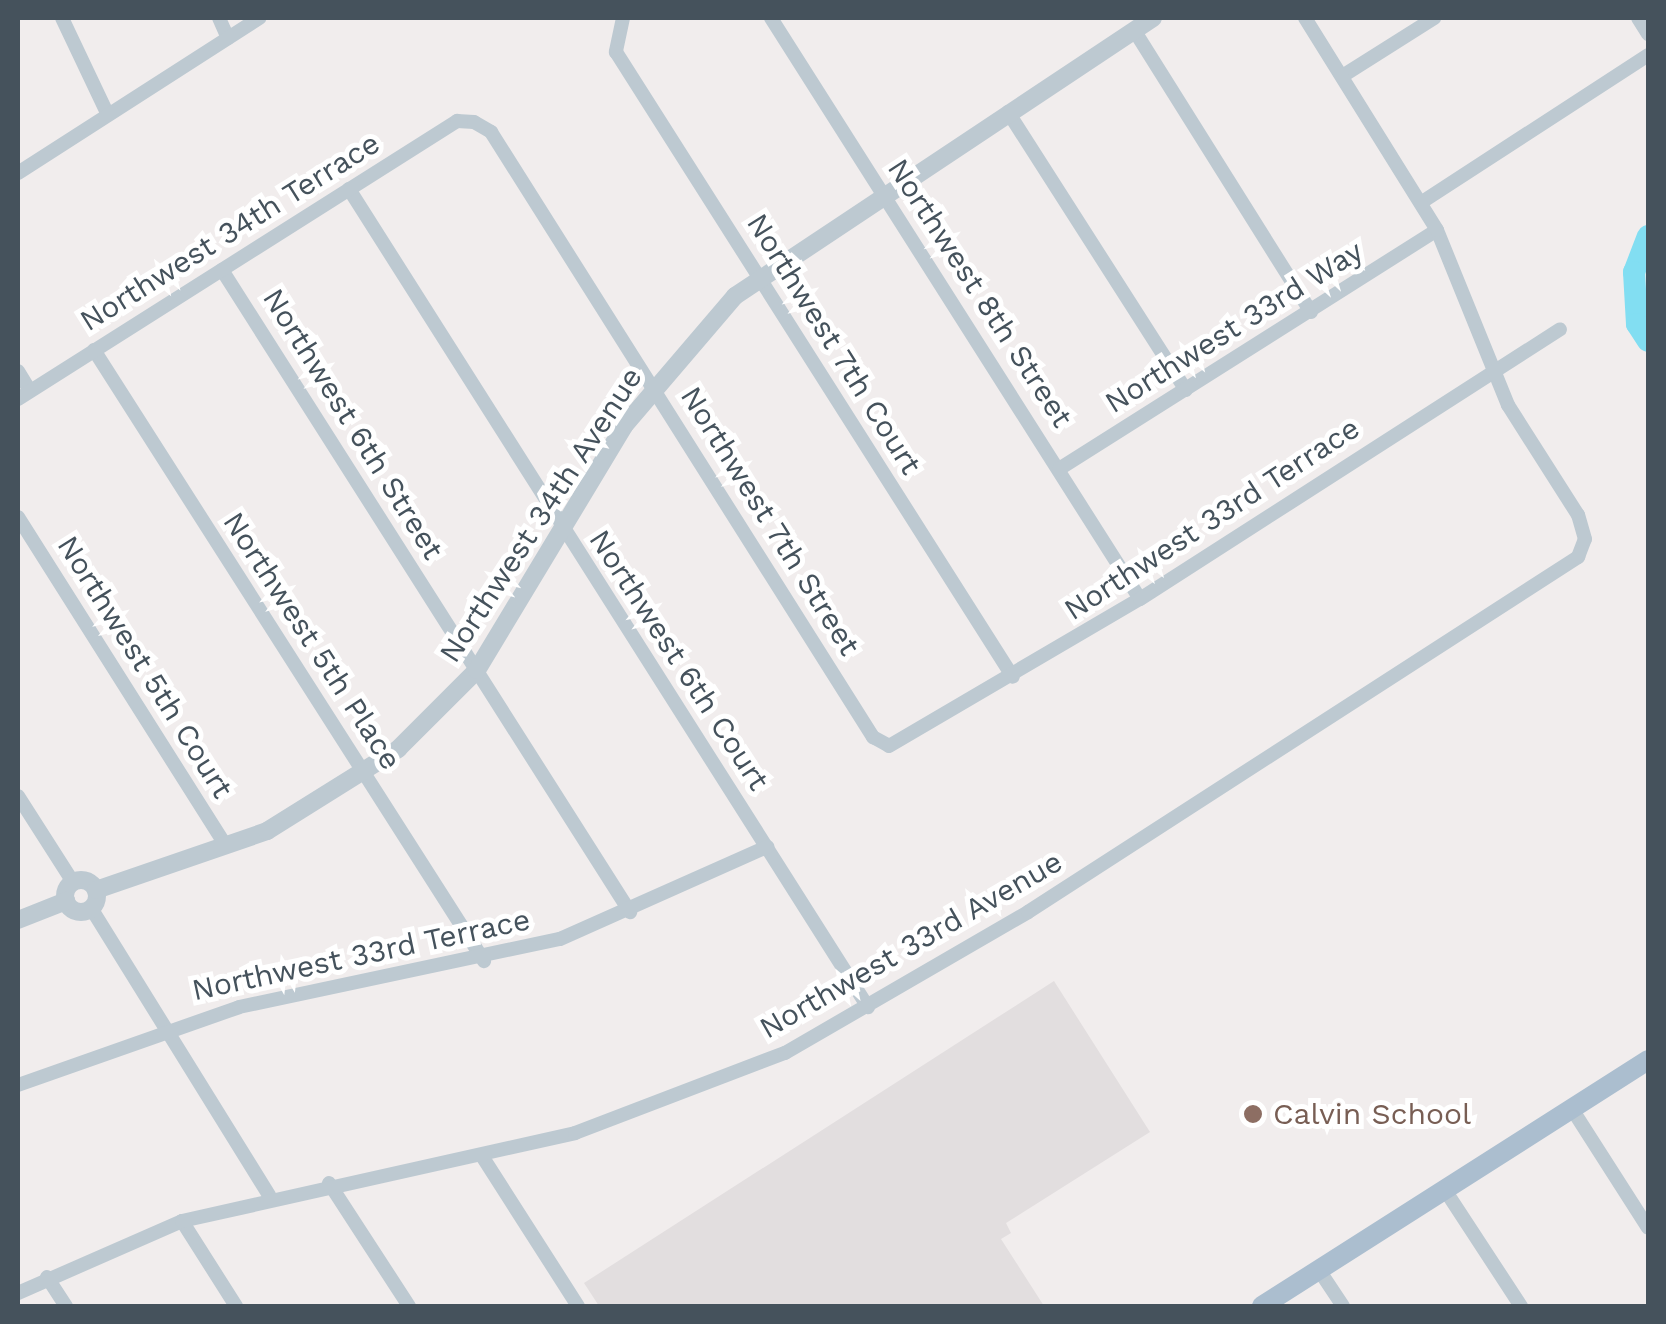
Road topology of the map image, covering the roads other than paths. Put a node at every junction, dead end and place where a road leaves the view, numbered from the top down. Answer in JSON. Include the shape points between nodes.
{"nodes":[{"id":1,"x":62,"y":18,"type":"edge"},
{"id":2,"x":218,"y":18,"type":"edge"},
{"id":3,"x":259,"y":18,"type":"edge"},
{"id":4,"x":623,"y":18,"type":"edge"},
{"id":5,"x":771,"y":18,"type":"edge"},
{"id":6,"x":1153,"y":18,"type":"edge"},
{"id":7,"x":1305,"y":18,"type":"edge"},
{"id":8,"x":1434,"y":18,"type":"edge"},
{"id":9,"x":1638,"y":18,"type":"edge"},
{"id":10,"x":1134,"y":30,"type":"junction"},
{"id":11,"x":1648,"y":34,"type":"edge"},
{"id":12,"x":228,"y":38,"type":"junction"},
{"id":13,"x":1648,"y":55,"type":"edge"},
{"id":14,"x":1344,"y":75,"type":"junction"},
{"id":15,"x":1008,"y":112,"type":"junction"},
{"id":16,"x":108,"y":116,"type":"junction"},
{"id":17,"x":474,"y":122,"type":"joint"},
{"id":18,"x":18,"y":174,"type":"edge"},
{"id":19,"x":349,"y":190,"type":"junction"},
{"id":20,"x":882,"y":192,"type":"junction"},
{"id":21,"x":1422,"y":202,"type":"junction"},
{"id":22,"x":1437,"y":230,"type":"junction"},
{"id":23,"x":222,"y":270,"type":"junction"},
{"id":24,"x":758,"y":276,"type":"junction"},
{"id":25,"x":1310,"y":312,"type":"junction"},
{"id":26,"x":1560,"y":329,"type":"dead end"},
{"id":27,"x":94,"y":350,"type":"junction"},
{"id":28,"x":1492,"y":370,"type":"junction"},
{"id":29,"x":18,"y":371,"type":"edge"},
{"id":30,"x":652,"y":386,"type":"junction"},
{"id":31,"x":1186,"y":390,"type":"junction"},
{"id":32,"x":24,"y":395,"type":"edge"},
{"id":33,"x":1059,"y":469,"type":"junction"},
{"id":34,"x":18,"y":517,"type":"edge"},
{"id":35,"x":562,"y":527,"type":"junction"},
{"id":36,"x":1140,"y":599,"type":"junction"},
{"id":37,"x":476,"y":670,"type":"junction"},
{"id":38,"x":1013,"y":677,"type":"junction"},
{"id":39,"x":889,"y":746,"type":"joint"},
{"id":40,"x":365,"y":775,"type":"junction"},
{"id":41,"x":18,"y":796,"type":"edge"},
{"id":42,"x":226,"y":846,"type":"junction"},
{"id":43,"x":767,"y":847,"type":"junction"},
{"id":44,"x":73,"y":882,"type":"junction"},
{"id":45,"x":93,"y":899,"type":"junction"},
{"id":46,"x":66,"y":901,"type":"junction"},
{"id":47,"x":630,"y":912,"type":"junction"},
{"id":48,"x":18,"y":920,"type":"edge"},
{"id":49,"x":484,"y":960,"type":"junction"},
{"id":50,"x":868,"y":1007,"type":"junction"},
{"id":51,"x":166,"y":1028,"type":"junction"},
{"id":52,"x":1648,"y":1060,"type":"edge"},
{"id":53,"x":18,"y":1086,"type":"edge"},
{"id":54,"x":1572,"y":1109,"type":"junction"},
{"id":55,"x":482,"y":1156,"type":"junction"},
{"id":56,"x":329,"y":1183,"type":"junction"},
{"id":57,"x":1445,"y":1190,"type":"junction"},
{"id":58,"x":269,"y":1195,"type":"junction"},
{"id":59,"x":182,"y":1221,"type":"junction"},
{"id":60,"x":1648,"y":1228,"type":"edge"},
{"id":61,"x":1319,"y":1270,"type":"junction"},
{"id":62,"x":47,"y":1277,"type":"junction"},
{"id":63,"x":18,"y":1294,"type":"edge"},
{"id":64,"x":66,"y":1306,"type":"edge"},
{"id":65,"x":236,"y":1306,"type":"edge"},
{"id":66,"x":409,"y":1306,"type":"edge"},
{"id":67,"x":578,"y":1306,"type":"edge"},
{"id":68,"x":1262,"y":1306,"type":"edge"},
{"id":69,"x":1343,"y":1306,"type":"edge"},
{"id":70,"x":1520,"y":1306,"type":"edge"}],
"edges":[{"from":1,"to":16,"type":"street"},
{"from":2,"to":12,"type":"street"},
{"from":3,"to":12,"type":"street"},
{"from":4,"to":24,"type":"street","name":"Northwest 7th Court","via":[[614,38]]},
{"from":5,"to":20,"type":"street","name":"Northwest 8th Street"},
{"from":6,"to":10,"type":"street","name":"Northwest 34th Avenue"},
{"from":7,"to":14,"type":"street"},
{"from":8,"to":14,"type":"street"},
{"from":9,"to":11,"type":"street"},
{"from":10,"to":15,"type":"street","name":"Northwest 34th Avenue"},
{"from":10,"to":25,"type":"street"},
{"from":12,"to":16,"type":"street"},
{"from":13,"to":21,"type":"street"},
{"from":14,"to":21,"type":"street"},
{"from":15,"to":20,"type":"street","name":"Northwest 34th Avenue"},
{"from":15,"to":31,"type":"street"},
{"from":16,"to":18,"type":"street"},
{"from":17,"to":19,"type":"street","name":"Northwest 34th Terrace","via":[[457,121]]},
{"from":17,"to":30,"type":"street","name":"Northwest 7th Street","via":[[491,132]]},
{"from":19,"to":23,"type":"street","name":"Northwest 34th Terrace"},
{"from":19,"to":35,"type":"street","name":"Northwest 6th Court"},
{"from":20,"to":24,"type":"street","name":"Northwest 34th Avenue"},
{"from":20,"to":33,"type":"street","name":"Northwest 8th Street"},
{"from":21,"to":22,"type":"street"},
{"from":22,"to":25,"type":"street","name":"Northwest 33rd Way"},
{"from":22,"to":28,"type":"street"},
{"from":23,"to":27,"type":"street","name":"Northwest 34th Terrace"},
{"from":23,"to":37,"type":"street","name":"Northwest 6th Street"},
{"from":24,"to":30,"type":"street","name":"Northwest 34th Avenue"},
{"from":24,"to":38,"type":"street","name":"Northwest 7th Court"},
{"from":25,"to":31,"type":"street","name":"Northwest 33rd Way"},
{"from":26,"to":28,"type":"street","name":"Northwest 33rd Terrace"},
{"from":27,"to":32,"type":"street","name":"Northwest 34th Terrace"},
{"from":27,"to":40,"type":"street","name":"Northwest 5th Place"},
{"from":28,"to":36,"type":"street","name":"Northwest 33rd Terrace"},
{"from":28,"to":50,"type":"street","name":"Northwest 33rd Avenue","via":[[1585,539],[1562,567]]},
{"from":29,"to":32,"type":"street"},
{"from":30,"to":35,"type":"street","name":"Northwest 34th Avenue"},
{"from":30,"to":39,"type":"street","name":"Northwest 7th Street","via":[[873,737]]},
{"from":31,"to":33,"type":"street","name":"Northwest 33rd Way"},
{"from":33,"to":36,"type":"street","name":"Northwest 8th Street"},
{"from":34,"to":42,"type":"street","name":"Northwest 5th Court"},
{"from":35,"to":37,"type":"street","name":"Northwest 34th Avenue"},
{"from":35,"to":43,"type":"street","name":"Northwest 6th Court"},
{"from":36,"to":38,"type":"street","name":"Northwest 33rd Terrace"},
{"from":37,"to":40,"type":"street","name":"Northwest 34th Avenue"},
{"from":37,"to":47,"type":"street","name":"Northwest 6th Street"},
{"from":38,"to":39,"type":"street","name":"Northwest 33rd Terrace"},
{"from":40,"to":42,"type":"street","name":"Northwest 34th Avenue"},
{"from":40,"to":49,"type":"street","name":"Northwest 5th Place"},
{"from":41,"to":44,"type":"street"},
{"from":42,"to":45,"type":"street","name":"Northwest 34th Avenue"},
{"from":43,"to":47,"type":"street","name":"Northwest 33rd Terrace"},
{"from":43,"to":50,"type":"street","name":"Northwest 6th Court"},
{"from":44,"to":45,"type":"street"},
{"from":44,"to":46,"type":"street"},
{"from":45,"to":46,"type":"street"},
{"from":45,"to":51,"type":"street"},
{"from":46,"to":48,"type":"street"},
{"from":47,"to":49,"type":"street","name":"Northwest 33rd Terrace"},
{"from":49,"to":51,"type":"street","name":"Northwest 33rd Terrace"},
{"from":50,"to":55,"type":"street","name":"Northwest 33rd Avenue","via":[[786,1053],[656,1106]]},
{"from":51,"to":53,"type":"street","name":"Northwest 33rd Terrace"},
{"from":51,"to":58,"type":"street"},
{"from":52,"to":54,"type":"main road"},
{"from":54,"to":57,"type":"main road"},
{"from":54,"to":60,"type":"street"},
{"from":55,"to":56,"type":"street","name":"Northwest 33rd Avenue"},
{"from":55,"to":67,"type":"street"},
{"from":56,"to":58,"type":"street","name":"Northwest 33rd Avenue"},
{"from":56,"to":66,"type":"street"},
{"from":57,"to":61,"type":"main road"},
{"from":57,"to":70,"type":"street"},
{"from":58,"to":59,"type":"street","name":"Northwest 33rd Avenue"},
{"from":59,"to":62,"type":"street","name":"Northwest 33rd Avenue"},
{"from":59,"to":65,"type":"street"},
{"from":61,"to":68,"type":"main road"},
{"from":61,"to":69,"type":"street"},
{"from":62,"to":63,"type":"street","name":"Northwest 33rd Avenue"},
{"from":62,"to":64,"type":"street"}]}
